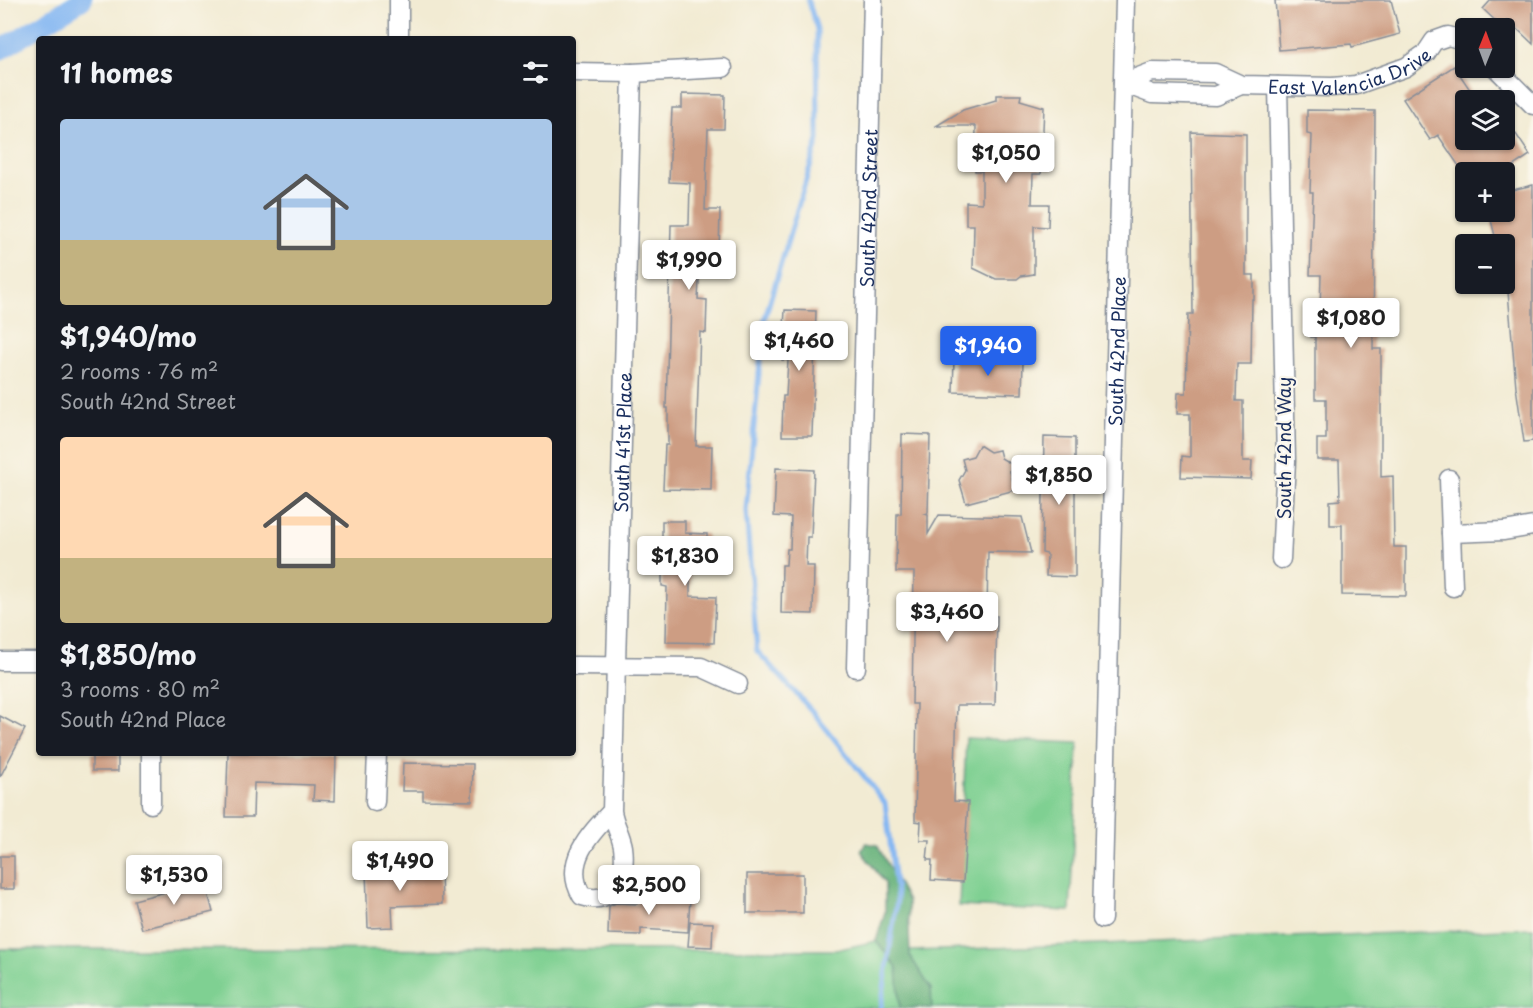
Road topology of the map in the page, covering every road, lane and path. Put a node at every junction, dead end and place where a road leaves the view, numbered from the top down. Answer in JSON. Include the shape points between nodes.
{"nodes":[{"id":1,"x":399,"y":0,"type":"edge"},
{"id":2,"x":873,"y":0,"type":"edge"},
{"id":3,"x":1125,"y":0,"type":"edge"},
{"id":4,"x":399,"y":36,"type":"edge"},
{"id":5,"x":1455,"y":38,"type":"edge"},
{"id":6,"x":723,"y":69,"type":"dead end"},
{"id":7,"x":576,"y":72,"type":"edge"},
{"id":8,"x":1202,"y":72,"type":"junction"},
{"id":9,"x":632,"y":74,"type":"junction"},
{"id":10,"x":1506,"y":78,"type":"edge"},
{"id":11,"x":1123,"y":83,"type":"junction"},
{"id":12,"x":1241,"y":85,"type":"junction"},
{"id":13,"x":1278,"y":86,"type":"junction"},
{"id":14,"x":1202,"y":96,"type":"junction"},
{"id":15,"x":1533,"y":105,"type":"edge"},
{"id":16,"x":1449,"y":479,"type":"dead end"},
{"id":17,"x":1533,"y":526,"type":"edge"},
{"id":18,"x":1451,"y":533,"type":"junction"},
{"id":19,"x":1281,"y":559,"type":"dead end"},
{"id":20,"x":1453,"y":587,"type":"dead end"},
{"id":21,"x":0,"y":661,"type":"edge"},
{"id":22,"x":36,"y":661,"type":"edge"},
{"id":23,"x":576,"y":666,"type":"edge"},
{"id":24,"x":616,"y":666,"type":"junction"},
{"id":25,"x":856,"y":668,"type":"dead end"},
{"id":26,"x":738,"y":684,"type":"dead end"},
{"id":27,"x":151,"y":756,"type":"edge"},
{"id":28,"x":377,"y":756,"type":"edge"},
{"id":29,"x":375,"y":802,"type":"dead end"},
{"id":30,"x":151,"y":804,"type":"dead end"},
{"id":31,"x":612,"y":811,"type":"dead end"},
{"id":32,"x":1102,"y":919,"type":"dead end"}],
"edges":[{"from":1,"to":4,"type":"street"},
{"from":2,"to":25,"type":"street","name":"South 42nd Street"},
{"from":3,"to":11,"type":"street","name":"South 42nd Place"},
{"from":5,"to":13,"type":"street","name":"East Valencia Drive","via":[[1434,41],[1426,53],[1406,67],[1356,85]]},
{"from":6,"to":9,"type":"street"},
{"from":7,"to":9,"type":"street"},
{"from":8,"to":11,"type":"street","name":"East Valencia Drive","via":[[1152,72]]},
{"from":8,"to":12,"type":"street","name":"East Valencia Drive","via":[[1215,73]]},
{"from":8,"to":14,"type":"street"},
{"from":9,"to":24,"type":"street","name":"South 41st Place"},
{"from":10,"to":15,"type":"street"},
{"from":11,"to":14,"type":"street","name":"East Valencia Drive","via":[[1152,94]]},
{"from":11,"to":32,"type":"street","name":"South 42nd Place"},
{"from":12,"to":13,"type":"street","name":"East Valencia Drive"},
{"from":12,"to":14,"type":"street","name":"East Valencia Drive","via":[[1216,96]]},
{"from":13,"to":19,"type":"street","name":"South 42nd Way","via":[[1286,460]]},
{"from":16,"to":18,"type":"street"},
{"from":17,"to":18,"type":"street"},
{"from":18,"to":20,"type":"street"},
{"from":21,"to":22,"type":"street"},
{"from":23,"to":24,"type":"street"},
{"from":24,"to":26,"type":"street","via":[[701,667]]},
{"from":24,"to":31,"type":"street","name":"South 41st Place"},
{"from":27,"to":30,"type":"street"},
{"from":28,"to":29,"type":"street"}]}
